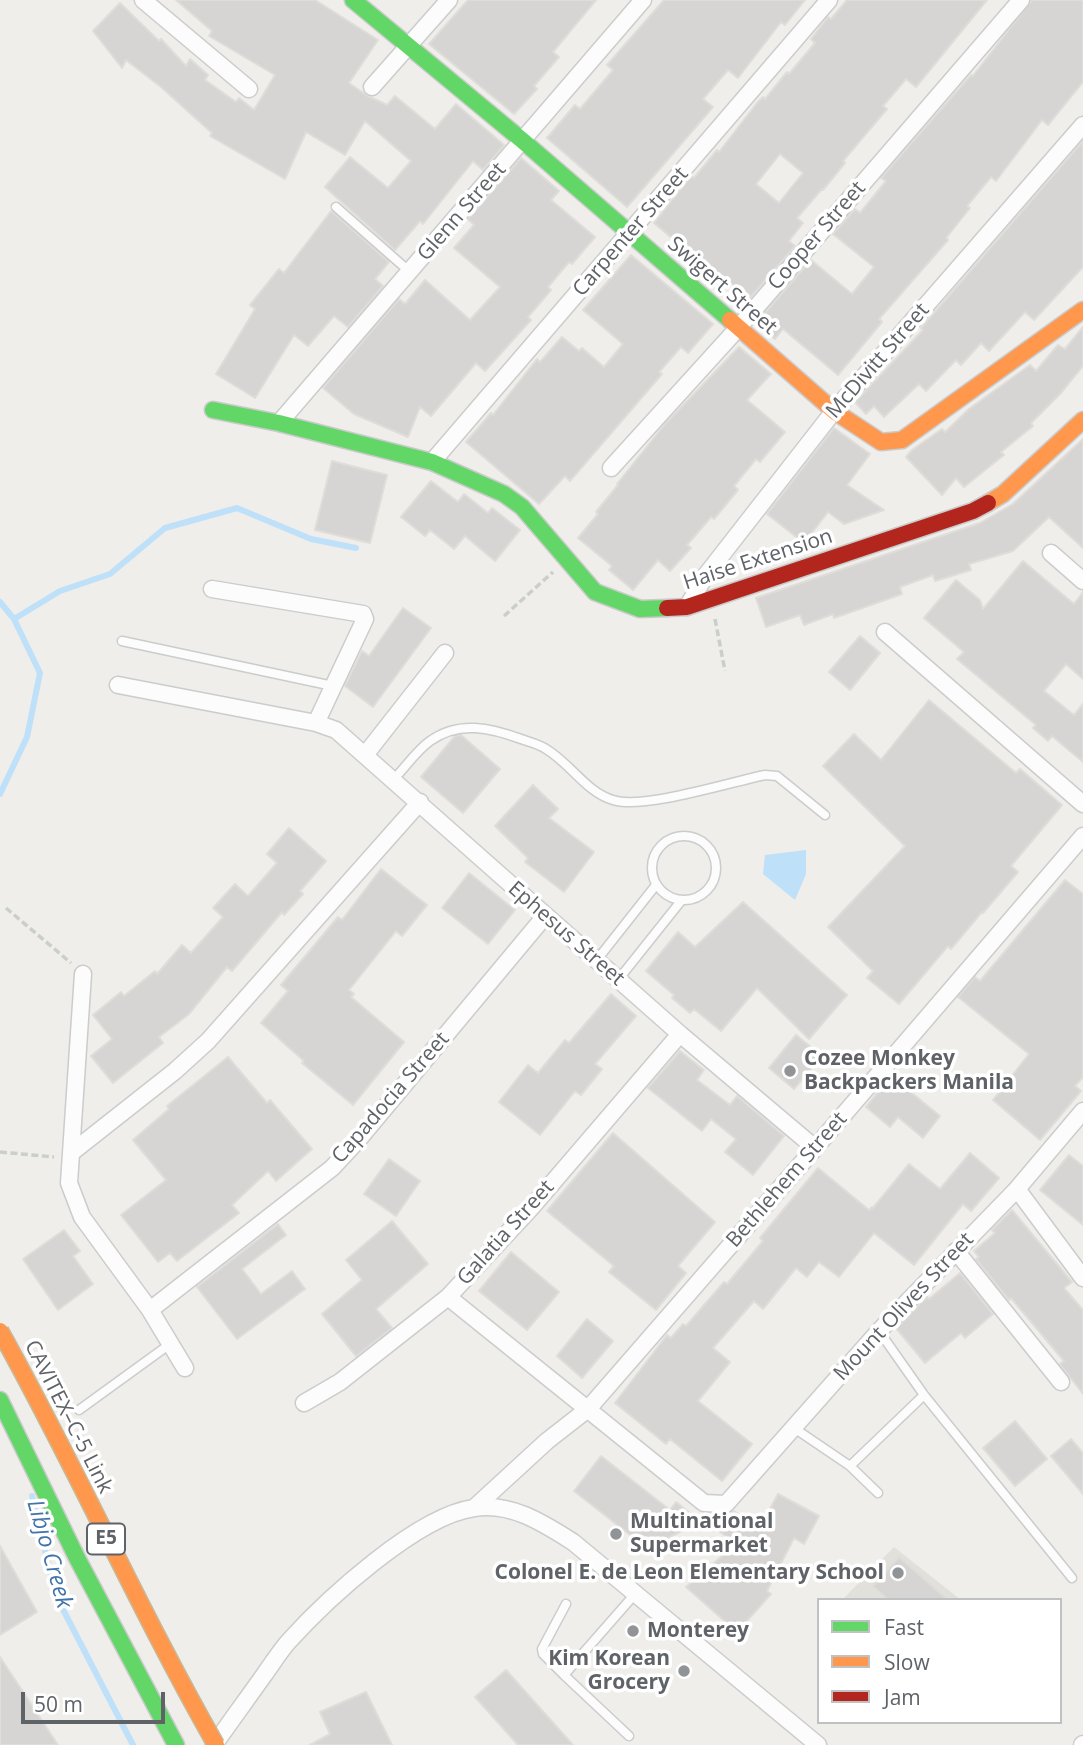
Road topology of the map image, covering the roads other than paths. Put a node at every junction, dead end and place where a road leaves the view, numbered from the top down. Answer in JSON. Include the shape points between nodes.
{"nodes":[{"id":1,"x":143,"y":0,"type":"edge"},
{"id":2,"x":352,"y":0,"type":"edge"},
{"id":3,"x":449,"y":0,"type":"edge"},
{"id":4,"x":643,"y":0,"type":"edge"},
{"id":5,"x":830,"y":0,"type":"edge"},
{"id":6,"x":1021,"y":0,"type":"edge"},
{"id":7,"x":407,"y":47,"type":"junction"},
{"id":8,"x":372,"y":87,"type":"dead end"},
{"id":9,"x":249,"y":89,"type":"dead end"},
{"id":10,"x":1083,"y":125,"type":"edge"},
{"id":11,"x":523,"y":141,"type":"junction"},
{"id":12,"x":336,"y":207,"type":"dead end"},
{"id":13,"x":630,"y":234,"type":"junction"},
{"id":14,"x":410,"y":272,"type":"junction"},
{"id":15,"x":1083,"y":310,"type":"edge"},
{"id":16,"x":739,"y":327,"type":"junction"},
{"id":17,"x":213,"y":410,"type":"dead end"},
{"id":18,"x":834,"y":411,"type":"junction"},
{"id":19,"x":1083,"y":419,"type":"edge"},
{"id":20,"x":279,"y":423,"type":"junction"},
{"id":21,"x":432,"y":462,"type":"junction"},
{"id":22,"x":611,"y":468,"type":"dead end"},
{"id":23,"x":1051,"y":554,"type":"dead end"},
{"id":24,"x":1083,"y":581,"type":"edge"},
{"id":25,"x":212,"y":589,"type":"dead end"},
{"id":26,"x":687,"y":607,"type":"junction"},
{"id":27,"x":885,"y":632,"type":"dead end"},
{"id":28,"x":122,"y":641,"type":"dead end"},
{"id":29,"x":445,"y":653,"type":"dead end"},
{"id":30,"x":118,"y":685,"type":"dead end"},
{"id":31,"x":333,"y":686,"type":"junction"},
{"id":32,"x":316,"y":723,"type":"junction"},
{"id":33,"x":365,"y":755,"type":"junction"},
{"id":34,"x":393,"y":780,"type":"junction"},
{"id":35,"x":420,"y":802,"type":"junction"},
{"id":36,"x":1083,"y":804,"type":"edge"},
{"id":37,"x":825,"y":815,"type":"dead end"},
{"id":38,"x":1083,"y":836,"type":"edge"},
{"id":39,"x":656,"y":885,"type":"junction"},
{"id":40,"x":681,"y":901,"type":"junction"},
{"id":41,"x":545,"y":916,"type":"junction"},
{"id":42,"x":596,"y":961,"type":"junction"},
{"id":43,"x":83,"y":974,"type":"road end"},
{"id":44,"x":618,"y":980,"type":"junction"},
{"id":45,"x":680,"y":1034,"type":"junction"},
{"id":46,"x":1083,"y":1111,"type":"edge"},
{"id":47,"x":815,"y":1148,"type":"junction"},
{"id":48,"x":71,"y":1156,"type":"junction"},
{"id":49,"x":1017,"y":1189,"type":"junction"},
{"id":50,"x":956,"y":1251,"type":"junction"},
{"id":51,"x":1083,"y":1278,"type":"edge"},
{"id":52,"x":448,"y":1297,"type":"junction"},
{"id":53,"x":150,"y":1310,"type":"junction"},
{"id":54,"x":0,"y":1331,"type":"edge"},
{"id":55,"x":878,"y":1331,"type":"junction"},
{"id":56,"x":171,"y":1344,"type":"junction"},
{"id":57,"x":185,"y":1368,"type":"dead end"},
{"id":58,"x":1061,"y":1382,"type":"dead end"},
{"id":59,"x":924,"y":1395,"type":"junction"},
{"id":60,"x":0,"y":1400,"type":"edge"},
{"id":61,"x":304,"y":1403,"type":"dead end"},
{"id":62,"x":588,"y":1409,"type":"junction"},
{"id":63,"x":79,"y":1410,"type":"dead end"},
{"id":64,"x":794,"y":1428,"type":"junction"},
{"id":65,"x":850,"y":1466,"type":"junction"},
{"id":66,"x":878,"y":1493,"type":"dead end"},
{"id":67,"x":474,"y":1508,"type":"junction"},
{"id":68,"x":1072,"y":1578,"type":"dead end"},
{"id":69,"x":635,"y":1594,"type":"junction"},
{"id":70,"x":566,"y":1604,"type":"dead end"},
{"id":71,"x":564,"y":1675,"type":"junction"},
{"id":72,"x":629,"y":1736,"type":"dead end"},
{"id":73,"x":176,"y":1745,"type":"edge"},
{"id":74,"x":215,"y":1745,"type":"edge"},
{"id":75,"x":818,"y":1745,"type":"edge"}],
"edges":[{"from":1,"to":9,"type":"street"},
{"from":2,"to":7,"type":"main road","name":"Swigert Street"},
{"from":3,"to":7,"type":"street"},
{"from":4,"to":11,"type":"street","name":"Glenn Street"},
{"from":5,"to":13,"type":"street","name":"Carpenter Street"},
{"from":6,"to":16,"type":"street","name":"Cooper Street"},
{"from":7,"to":8,"type":"street"},
{"from":7,"to":11,"type":"main road","name":"Swigert Street"},
{"from":10,"to":18,"type":"street","name":"McDivitt Street"},
{"from":11,"to":13,"type":"main road","name":"Swigert Street"},
{"from":11,"to":14,"type":"street","name":"Glenn Street"},
{"from":12,"to":14,"type":"lane"},
{"from":13,"to":16,"type":"main road","name":"Swigert Street"},
{"from":13,"to":21,"type":"street","name":"Carpenter Street"},
{"from":14,"to":20,"type":"street","name":"Glenn Street"},
{"from":15,"to":18,"type":"main road","name":"Swigert Street","via":[[902,440],[881,442]]},
{"from":16,"to":18,"type":"main road","name":"Swigert Street"},
{"from":16,"to":22,"type":"street","name":"Cooper Street"},
{"from":17,"to":20,"type":"main road","name":"Haise Extension"},
{"from":18,"to":26,"type":"street","name":"McDivitt Street","via":[[706,575]]},
{"from":19,"to":26,"type":"main road","name":"Haise Extension","via":[[988,504]]},
{"from":20,"to":21,"type":"main road","name":"Haise Extension"},
{"from":21,"to":26,"type":"main road","name":"Haise Extension","via":[[504,494],[522,507],[594,592],[640,609]]},
{"from":23,"to":24,"type":"street"},
{"from":25,"to":31,"type":"street","via":[[363,614],[365,619]]},
{"from":27,"to":36,"type":"street"},
{"from":28,"to":31,"type":"lane"},
{"from":29,"to":33,"type":"street"},
{"from":30,"to":32,"type":"street","name":"Ephesus Street"},
{"from":31,"to":32,"type":"street"},
{"from":32,"to":33,"type":"street","name":"Ephesus Street","via":[[336,730]]},
{"from":33,"to":34,"type":"street","name":"Ephesus Street"},
{"from":34,"to":35,"type":"street","name":"Ephesus Street"},
{"from":34,"to":37,"type":"lane","via":[[428,742],[474,726],[545,748],[611,800],[651,801],[765,775],[777,776]]},
{"from":35,"to":41,"type":"street","name":"Ephesus Street"},
{"from":35,"to":48,"type":"street","via":[[208,1041]]},
{"from":38,"to":47,"type":"street","name":"Bethlehem Street"},
{"from":39,"to":40,"type":"lane","via":[[662,893]]},
{"from":39,"to":40,"type":"lane","via":[[651,865],[659,847],[676,836],[696,838],[711,851],[716,871],[700,896]]},
{"from":39,"to":42,"type":"lane"},
{"from":40,"to":44,"type":"lane"},
{"from":41,"to":42,"type":"street","name":"Ephesus Street"},
{"from":41,"to":53,"type":"street","name":"Capadocia Street","via":[[332,1168]]},
{"from":42,"to":44,"type":"street","name":"Ephesus Street"},
{"from":43,"to":48,"type":"street"},
{"from":44,"to":45,"type":"street","name":"Ephesus Street"},
{"from":45,"to":47,"type":"street","name":"Ephesus Street"},
{"from":45,"to":52,"type":"street","name":"Galatia Street"},
{"from":46,"to":49,"type":"street","name":"Mount Olives Street"},
{"from":47,"to":62,"type":"street","name":"Bethlehem Street"},
{"from":48,"to":53,"type":"street","via":[[69,1183],[82,1217]]},
{"from":49,"to":50,"type":"street","name":"Mount Olives Street"},
{"from":49,"to":51,"type":"street"},
{"from":50,"to":55,"type":"street","name":"Mount Olives Street"},
{"from":50,"to":58,"type":"street"},
{"from":52,"to":61,"type":"street","name":"Galatia Street","via":[[340,1382]]},
{"from":52,"to":62,"type":"street"},
{"from":53,"to":56,"type":"street"},
{"from":54,"to":74,"type":"main road","name":"CAVITEX–C-5 Link","number":"E5","bridge":true},
{"from":55,"to":59,"type":"lane"},
{"from":55,"to":64,"type":"street","name":"Mount Olives Street"},
{"from":56,"to":57,"type":"street"},
{"from":56,"to":63,"type":"lane"},
{"from":59,"to":65,"type":"lane"},
{"from":59,"to":68,"type":"lane"},
{"from":60,"to":73,"type":"main road","number":"E5"},
{"from":62,"to":64,"type":"street","name":"Mount Olives Street","via":[[704,1503],[726,1504]]},
{"from":62,"to":67,"type":"street","name":"Bethlehem Street"},
{"from":64,"to":65,"type":"lane"},
{"from":65,"to":66,"type":"lane"},
{"from":67,"to":69,"type":"street","via":[[508,1509],[539,1520]]},
{"from":67,"to":74,"type":"street","via":[[442,1518],[410,1536],[354,1579],[288,1642]]},
{"from":69,"to":71,"type":"lane"},
{"from":69,"to":75,"type":"street"},
{"from":70,"to":71,"type":"lane","via":[[542,1649]]},
{"from":71,"to":72,"type":"lane"}]}
